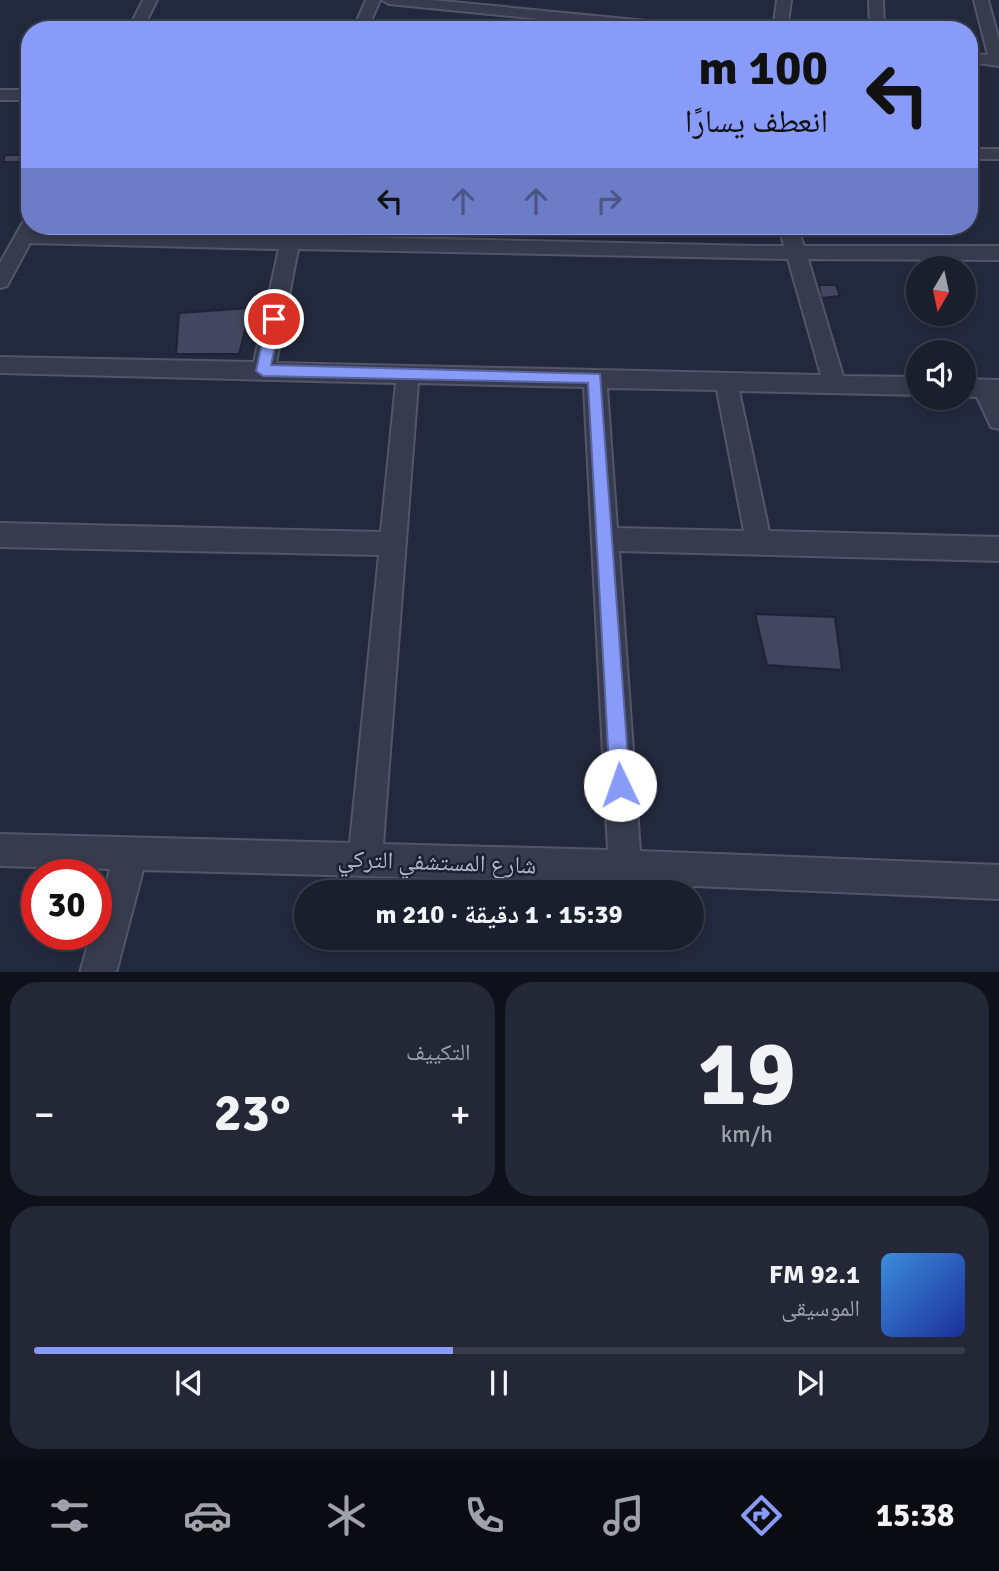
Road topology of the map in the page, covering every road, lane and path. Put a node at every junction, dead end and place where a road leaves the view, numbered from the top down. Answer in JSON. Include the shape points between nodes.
{"nodes":[{"id":1,"x":150,"y":0,"type":"edge"},
{"id":2,"x":373,"y":0,"type":"edge"},
{"id":3,"x":389,"y":0,"type":"edge"},
{"id":4,"x":785,"y":0,"type":"edge"},
{"id":5,"x":876,"y":0,"type":"edge"},
{"id":6,"x":981,"y":0,"type":"edge"},
{"id":7,"x":490,"y":5,"type":"edge"},
{"id":8,"x":140,"y":21,"type":"edge"},
{"id":9,"x":364,"y":21,"type":"edge"},
{"id":10,"x":584,"y":21,"type":"edge"},
{"id":11,"x":782,"y":21,"type":"edge"},
{"id":12,"x":877,"y":21,"type":"edge"},
{"id":13,"x":978,"y":59,"type":"edge"},
{"id":14,"x":998,"y":60,"type":"edge"},
{"id":15,"x":0,"y":95,"type":"edge"},
{"id":16,"x":21,"y":95,"type":"edge"},
{"id":17,"x":978,"y":154,"type":"edge"},
{"id":18,"x":999,"y":154,"type":"edge"},
{"id":19,"x":25,"y":235,"type":"edge"},
{"id":20,"x":292,"y":235,"type":"edge"},
{"id":21,"x":338,"y":235,"type":"edge"},
{"id":22,"x":790,"y":235,"type":"edge"},
{"id":23,"x":999,"y":253,"type":"edge"},
{"id":24,"x":795,"y":255,"type":"junction"},
{"id":25,"x":0,"y":281,"type":"edge"},
{"id":26,"x":0,"y":365,"type":"edge"},
{"id":27,"x":263,"y":371,"type":"junction"},
{"id":28,"x":408,"y":374,"type":"junction"},
{"id":29,"x":595,"y":378,"type":"junction"},
{"id":30,"x":726,"y":380,"type":"junction"},
{"id":31,"x":834,"y":383,"type":"junction"},
{"id":32,"x":906,"y":386,"type":"edge"},
{"id":33,"x":983,"y":389,"type":"edge"},
{"id":34,"x":999,"y":420,"type":"edge"},
{"id":35,"x":0,"y":535,"type":"edge"},
{"id":36,"x":606,"y":539,"type":"junction"},
{"id":37,"x":760,"y":543,"type":"junction"},
{"id":38,"x":393,"y":544,"type":"junction"},
{"id":39,"x":999,"y":549,"type":"edge"},
{"id":40,"x":0,"y":850,"type":"edge"},
{"id":41,"x":131,"y":854,"type":"junction"},
{"id":42,"x":365,"y":860,"type":"junction"},
{"id":43,"x":625,"y":867,"type":"junction"},
{"id":44,"x":999,"y":882,"type":"edge"},
{"id":45,"x":98,"y":972,"type":"edge"}],
"edges":[{"from":1,"to":8,"type":"street"},
{"from":2,"to":9,"type":"street"},
{"from":3,"to":7,"type":"street"},
{"from":4,"to":11,"type":"street"},
{"from":5,"to":12,"type":"street"},
{"from":6,"to":14,"type":"street"},
{"from":7,"to":10,"type":"street"},
{"from":13,"to":14,"type":"street"},
{"from":15,"to":16,"type":"street"},
{"from":17,"to":18,"type":"street"},
{"from":19,"to":25,"type":"street"},
{"from":20,"to":27,"type":"street"},
{"from":21,"to":24,"type":"street"},
{"from":22,"to":24,"type":"street"},
{"from":23,"to":24,"type":"street"},
{"from":24,"to":31,"type":"street"},
{"from":26,"to":27,"type":"street"},
{"from":27,"to":28,"type":"street"},
{"from":28,"to":29,"type":"street"},
{"from":28,"to":38,"type":"street"},
{"from":29,"to":30,"type":"street"},
{"from":29,"to":36,"type":"street"},
{"from":30,"to":31,"type":"street"},
{"from":30,"to":37,"type":"street"},
{"from":31,"to":32,"type":"street"},
{"from":33,"to":34,"type":"street"},
{"from":35,"to":38,"type":"street"},
{"from":36,"to":37,"type":"street"},
{"from":36,"to":43,"type":"street"},
{"from":37,"to":39,"type":"street"},
{"from":38,"to":42,"type":"street"},
{"from":40,"to":41,"type":"street","name":"شارع المستشفي التركي"},
{"from":41,"to":42,"type":"street","name":"شارع المستشفي التركي"},
{"from":41,"to":45,"type":"street"},
{"from":42,"to":43,"type":"street","name":"شارع المستشفي التركي"},
{"from":43,"to":44,"type":"street","name":"شارع المستشفي التركي"}]}
